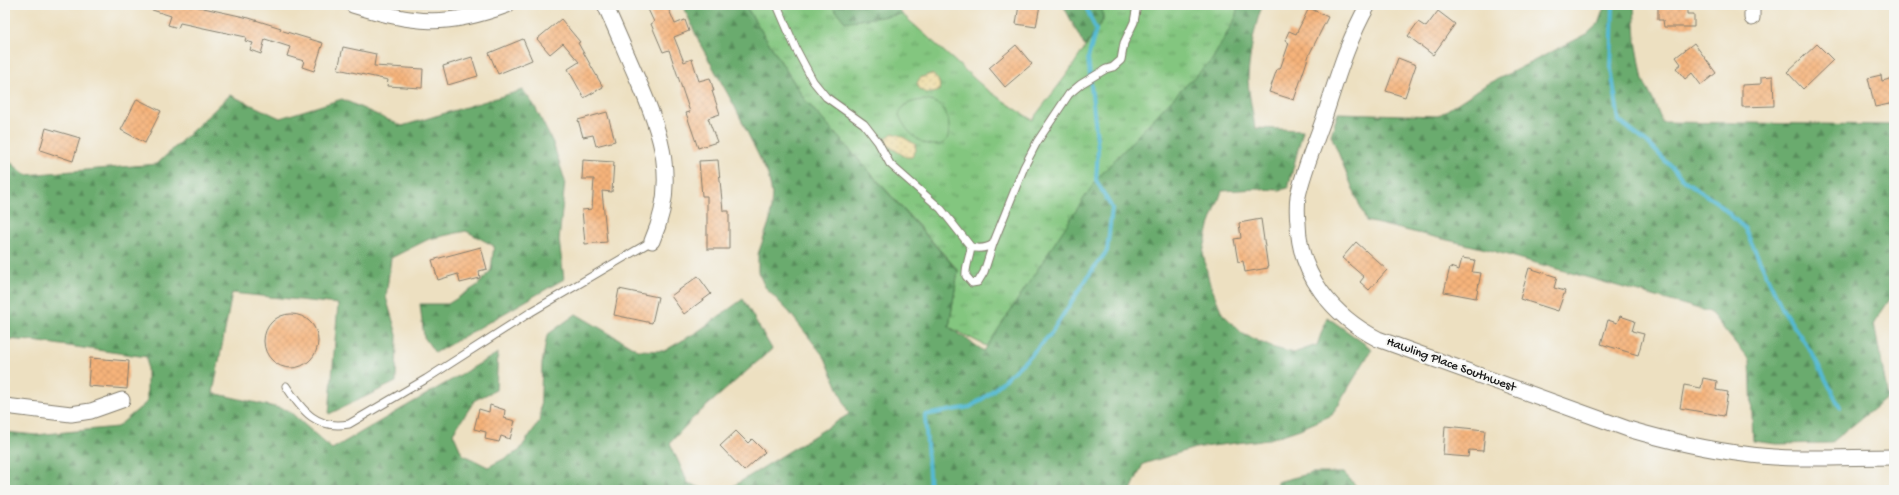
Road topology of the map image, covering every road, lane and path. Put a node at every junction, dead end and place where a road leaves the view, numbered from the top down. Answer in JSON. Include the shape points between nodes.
{"nodes":[{"id":1,"x":354,"y":5,"type":"edge"},
{"id":2,"x":506,"y":5,"type":"edge"},
{"id":3,"x":605,"y":5,"type":"edge"},
{"id":4,"x":777,"y":5,"type":"edge"},
{"id":5,"x":1137,"y":5,"type":"edge"},
{"id":6,"x":1368,"y":5,"type":"edge"},
{"id":7,"x":652,"y":242,"type":"joint"},
{"id":8,"x":993,"y":244,"type":"junction"},
{"id":9,"x":971,"y":247,"type":"junction"},
{"id":10,"x":286,"y":386,"type":"dead end"},
{"id":11,"x":122,"y":400,"type":"dead end"},
{"id":12,"x":5,"y":406,"type":"edge"},
{"id":13,"x":1894,"y":457,"type":"edge"}],
"edges":[{"from":1,"to":2,"type":"street","via":[[412,20],[433,22],[459,20]]},
{"from":3,"to":7,"type":"street","via":[[653,114],[664,157],[666,174],[663,209]]},
{"from":4,"to":9,"type":"lane","via":[[813,81],[826,97],[864,124],[890,164],[941,209]]},
{"from":5,"to":8,"type":"lane","via":[[1121,60],[1069,94],[1037,142],[1024,167]]},
{"from":6,"to":13,"type":"street","name":"Hawling Place Southwest","via":[[1354,30],[1298,197],[1298,235],[1308,271],[1318,288],[1343,316],[1359,329],[1378,339],[1628,429],[1664,439],[1745,455],[1786,458]]},
{"from":7,"to":10,"type":"lane","via":[[531,312],[426,379],[349,424],[337,426],[315,419],[296,402]]},
{"from":8,"to":9,"type":"lane","via":[[984,248]]},
{"from":8,"to":9,"type":"lane","via":[[984,272],[978,282],[972,283],[965,271]]},
{"from":11,"to":12,"type":"street","via":[[91,411],[71,414]]}]}
